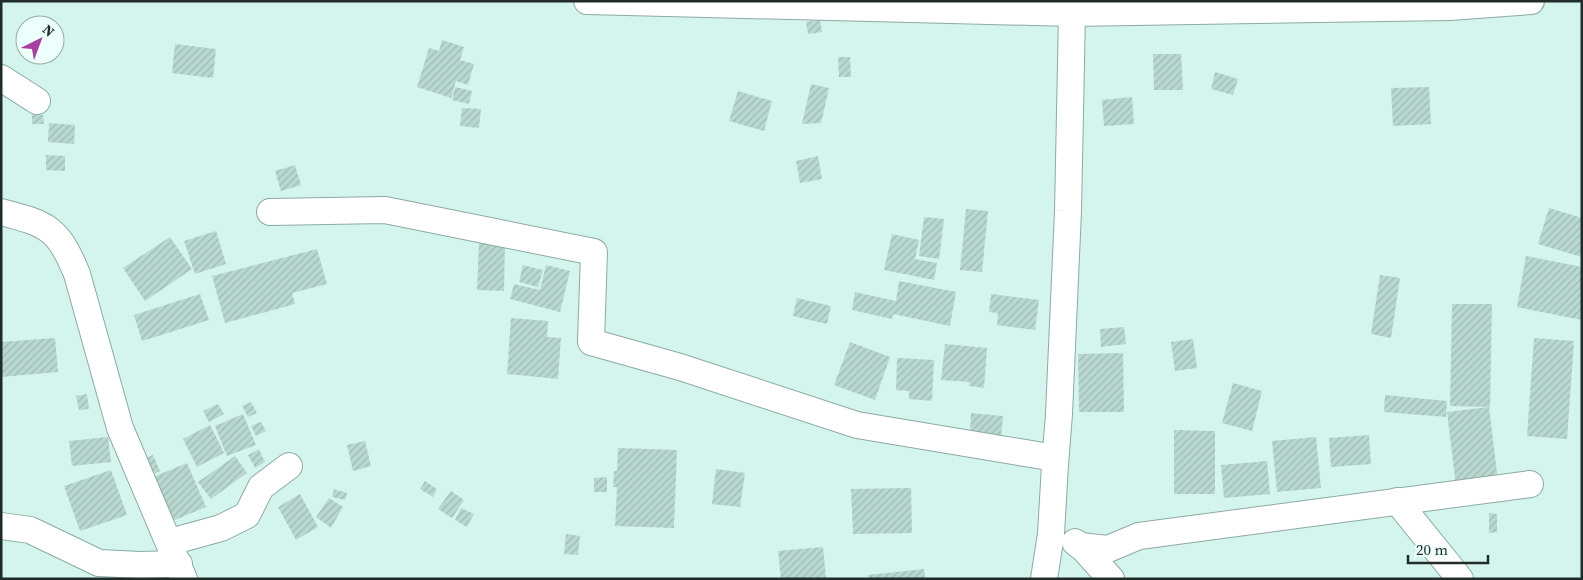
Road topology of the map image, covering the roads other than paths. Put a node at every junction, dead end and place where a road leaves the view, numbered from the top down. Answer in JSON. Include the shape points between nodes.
{"nodes":[{"id":1,"x":587,"y":1,"type":"edge"},
{"id":2,"x":1531,"y":1,"type":"edge"},
{"id":3,"x":652,"y":3,"type":"edge"},
{"id":4,"x":1086,"y":9,"type":"edge"},
{"id":5,"x":1,"y":78,"type":"edge"},
{"id":6,"x":37,"y":101,"type":"dead end"},
{"id":7,"x":1,"y":212,"type":"edge"},
{"id":8,"x":270,"y":212,"type":"dead end"},
{"id":9,"x":1055,"y":458,"type":"junction"},
{"id":10,"x":289,"y":466,"type":"dead end"},
{"id":11,"x":1530,"y":484,"type":"dead end"},
{"id":12,"x":1397,"y":501,"type":"junction"},
{"id":13,"x":1,"y":526,"type":"edge"},
{"id":14,"x":1051,"y":534,"type":"junction"},
{"id":15,"x":1080,"y":546,"type":"junction"},
{"id":16,"x":177,"y":562,"type":"edge"},
{"id":17,"x":1044,"y":579,"type":"edge"},
{"id":18,"x":1111,"y":579,"type":"edge"},
{"id":19,"x":1460,"y":579,"type":"edge"}],
"edges":[{"from":1,"to":3,"type":"street"},
{"from":2,"to":4,"type":"street","via":[[1450,7]]},
{"from":3,"to":4,"type":"street"},
{"from":4,"to":9,"type":"street","via":[[1068,211]]},
{"from":5,"to":6,"type":"street"},
{"from":7,"to":16,"type":"street","via":[[33,220],[48,228],[69,253],[120,428]]},
{"from":8,"to":9,"type":"street","via":[[385,210],[594,252],[591,342],[680,367],[856,426]]},
{"from":9,"to":14,"type":"street"},
{"from":10,"to":16,"type":"street","via":[[261,487],[247,514],[221,528]]},
{"from":11,"to":12,"type":"street"},
{"from":12,"to":15,"type":"street","via":[[1139,536],[1108,549]]},
{"from":12,"to":19,"type":"street"},
{"from":13,"to":16,"type":"street","via":[[30,530],[99,563],[140,565]]},
{"from":14,"to":15,"type":"street","via":[[1070,538]]},
{"from":14,"to":17,"type":"street"},
{"from":15,"to":18,"type":"street"}]}
